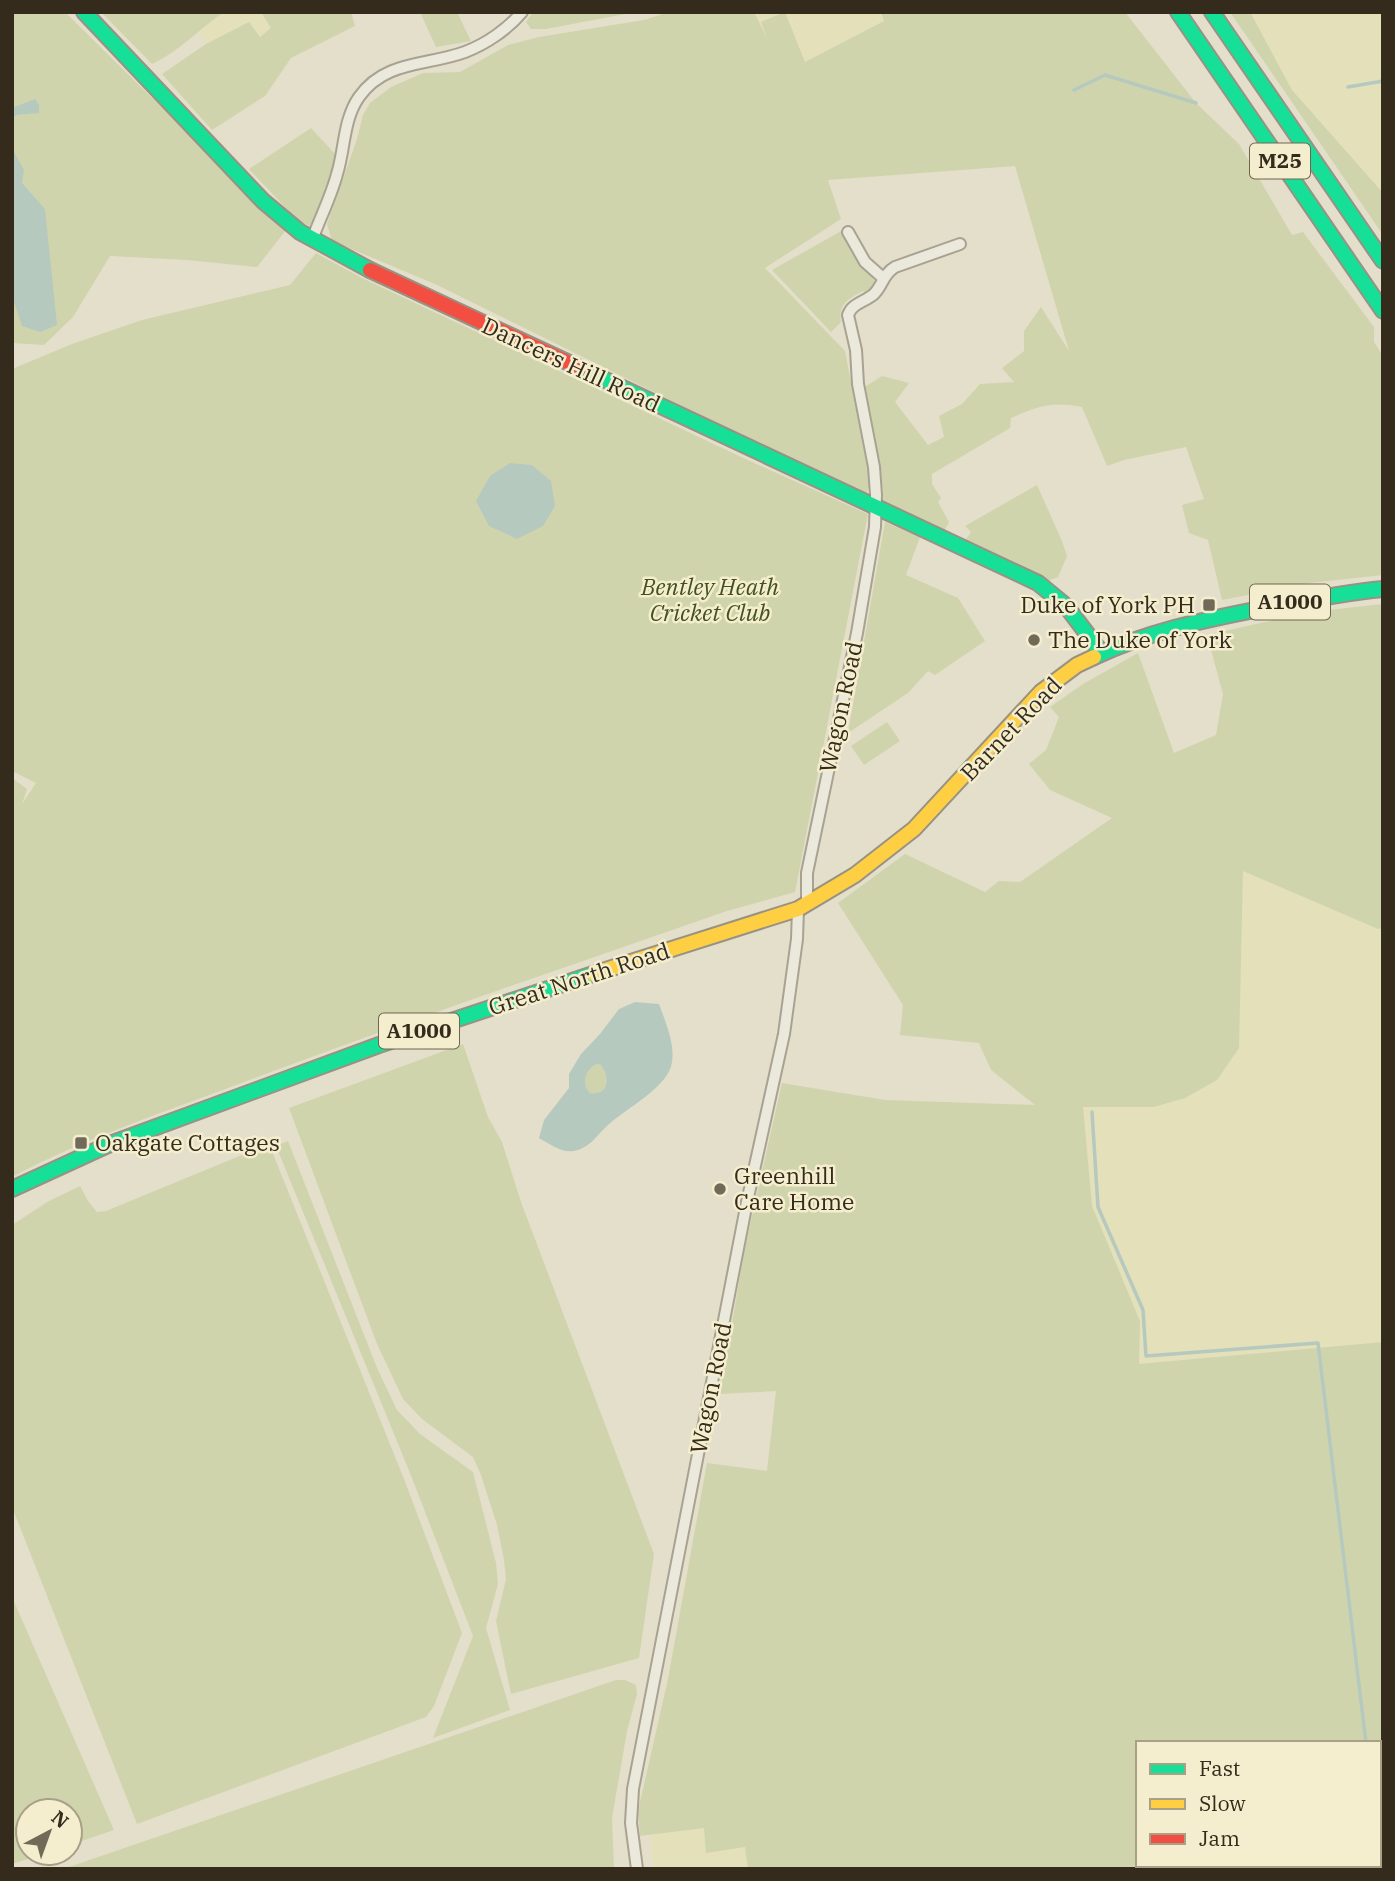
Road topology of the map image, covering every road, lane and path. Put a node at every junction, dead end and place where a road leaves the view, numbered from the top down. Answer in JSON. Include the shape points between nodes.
{"nodes":[{"id":1,"x":84,"y":12,"type":"edge"},
{"id":2,"x":522,"y":12,"type":"edge"},
{"id":3,"x":1178,"y":12,"type":"edge"},
{"id":4,"x":1212,"y":12,"type":"edge"},
{"id":5,"x":848,"y":232,"type":"dead end"},
{"id":6,"x":312,"y":240,"type":"junction"},
{"id":7,"x":960,"y":244,"type":"dead end"},
{"id":8,"x":1383,"y":261,"type":"edge"},
{"id":9,"x":883,"y":278,"type":"junction"},
{"id":10,"x":1383,"y":311,"type":"edge"},
{"id":11,"x":875,"y":508,"type":"junction"},
{"id":12,"x":1383,"y":589,"type":"edge"},
{"id":13,"x":1101,"y":652,"type":"junction"},
{"id":14,"x":832,"y":890,"type":"joint"},
{"id":15,"x":802,"y":907,"type":"junction"},
{"id":16,"x":12,"y":1189,"type":"edge"},
{"id":17,"x":637,"y":1869,"type":"edge"}],
"edges":[{"from":1,"to":6,"type":"main road","name":"Dancers Hill Road","via":[[263,201]]},
{"from":2,"to":6,"type":"street","via":[[492,38],[464,52],[398,67],[369,85],[347,124],[337,174]]},
{"from":3,"to":10,"type":"main road","number":"M25"},
{"from":4,"to":8,"type":"main road","number":"M25"},
{"from":5,"to":9,"type":"street","via":[[865,262]]},
{"from":6,"to":11,"type":"main road","name":"Dancers Hill Road"},
{"from":7,"to":9,"type":"street","via":[[895,267]]},
{"from":9,"to":11,"type":"street","name":"Wagon Road","via":[[876,292],[849,310],[848,321],[874,467]]},
{"from":11,"to":13,"type":"main road","name":"Dancers Hill Road","via":[[1052,592],[1072,610]]},
{"from":11,"to":15,"type":"street","name":"Wagon Road","via":[[857,633]]},
{"from":12,"to":13,"type":"main road","name":"Barnet Road","number":"A1000","via":[[1212,618]]},
{"from":13,"to":14,"type":"main road","name":"Barnet Road","number":"A1000","via":[[1041,692],[914,829]]},
{"from":14,"to":15,"type":"main road","name":"Great North Road","number":"A1000"},
{"from":15,"to":16,"type":"main road","name":"Great North Road","number":"A1000","via":[[379,1045],[110,1144]]},
{"from":15,"to":17,"type":"street","name":"Wagon Road","via":[[784,1034],[633,1789],[631,1823]]}]}
